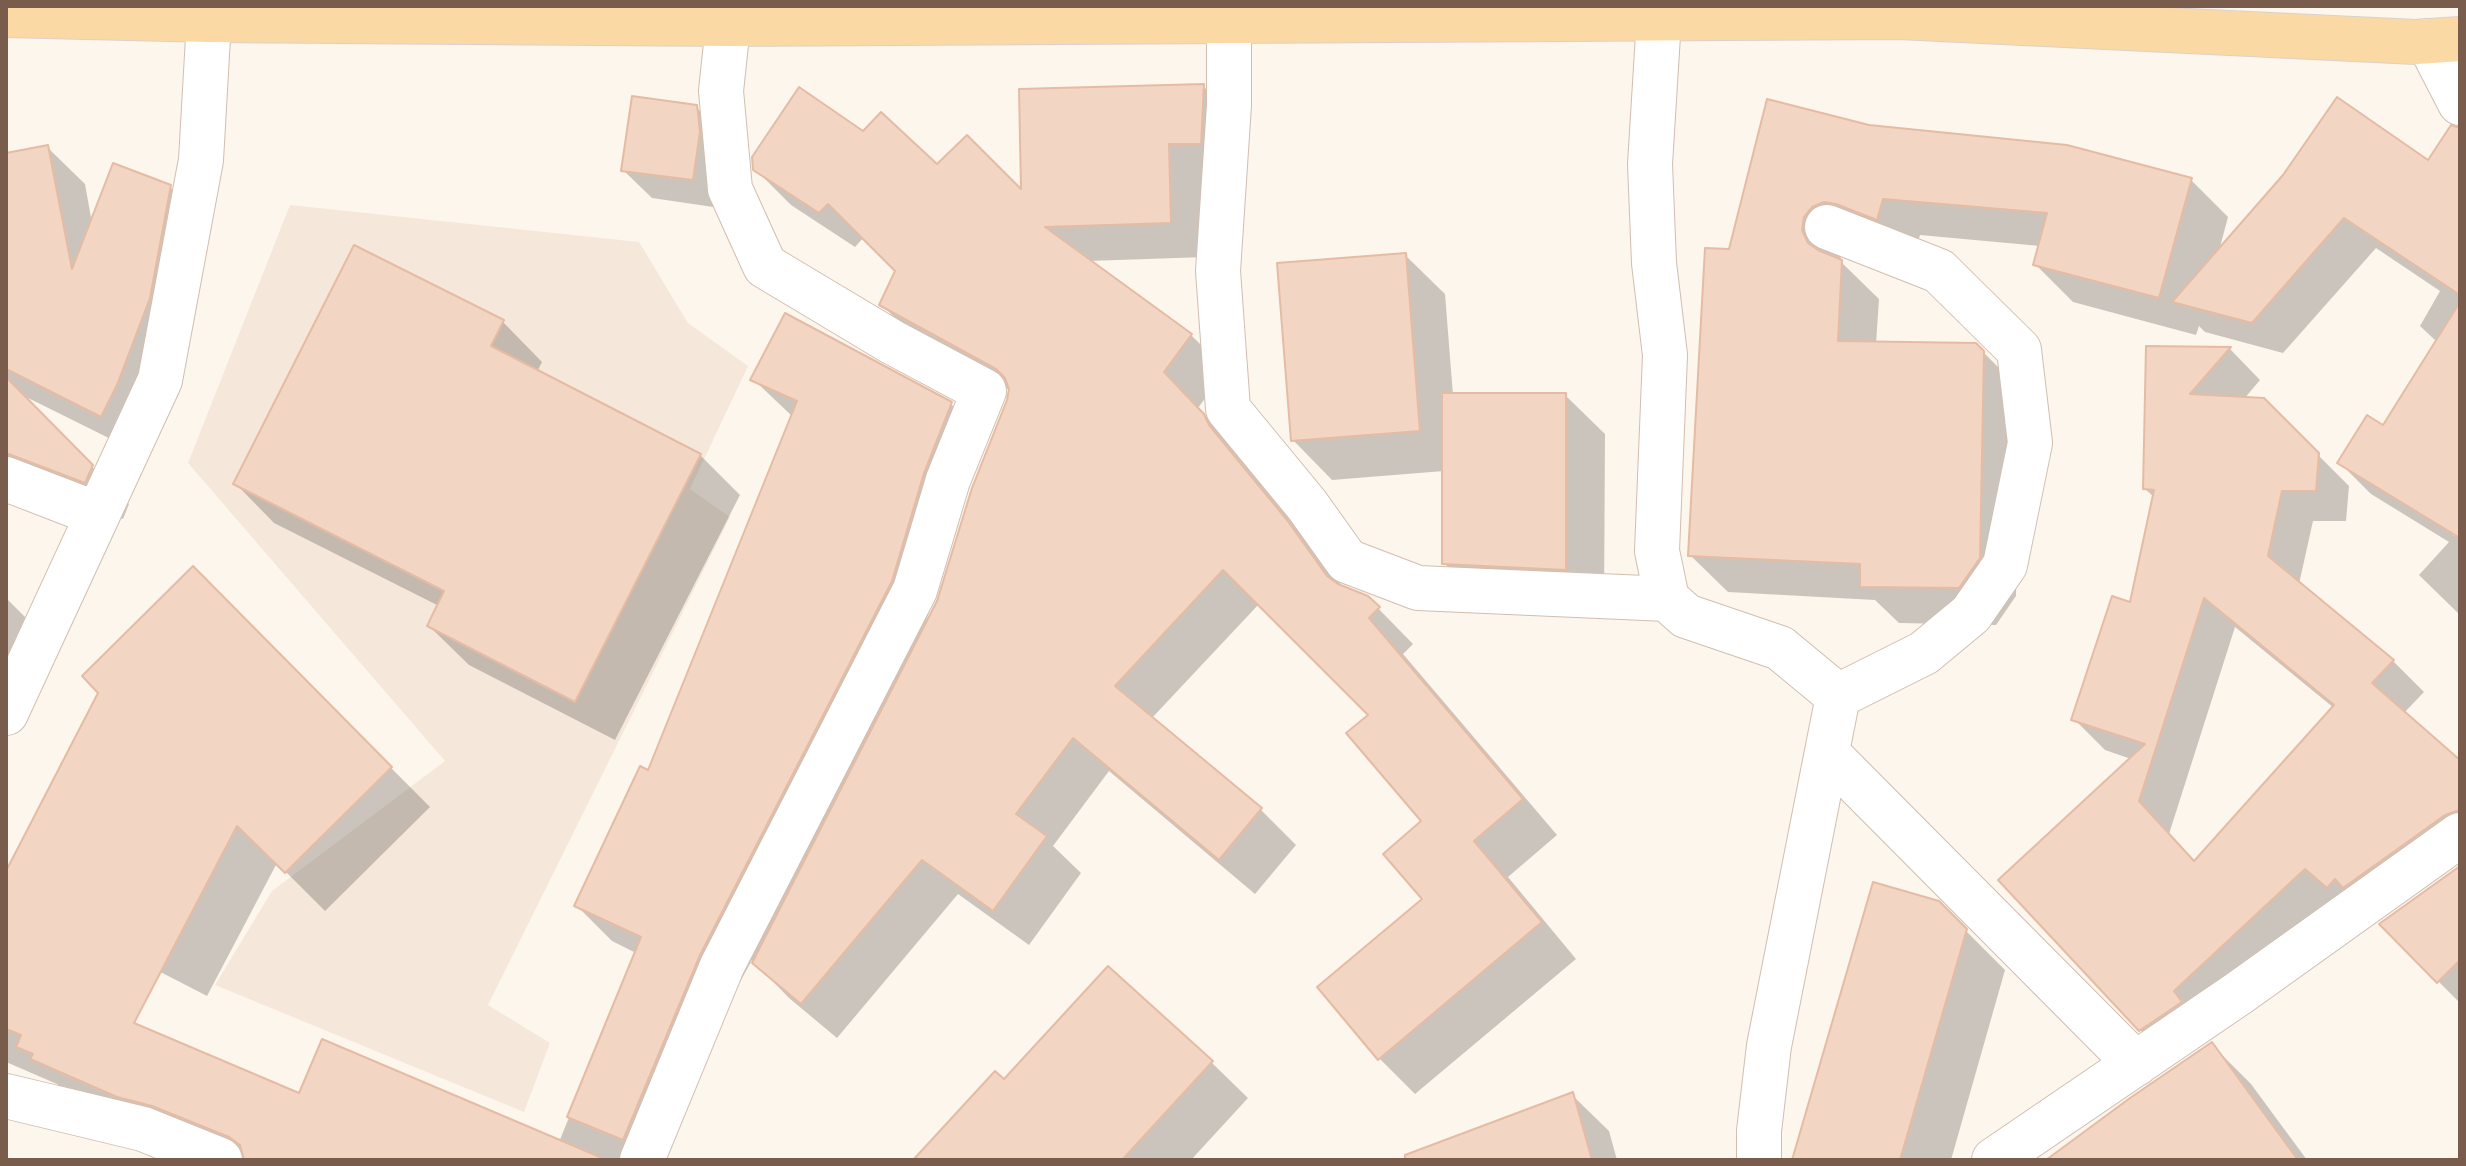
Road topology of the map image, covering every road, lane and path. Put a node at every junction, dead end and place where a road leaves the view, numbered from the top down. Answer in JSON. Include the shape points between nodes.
{"nodes":[{"id":1,"x":6,"y":15,"type":"edge"},
{"id":2,"x":729,"y":15,"type":"edge"},
{"id":3,"x":1659,"y":19,"type":"junction"},
{"id":4,"x":209,"y":20,"type":"junction"},
{"id":5,"x":1229,"y":22,"type":"junction"},
{"id":6,"x":2444,"y":40,"type":"edge"},
{"id":7,"x":2460,"y":103,"type":"edge"},
{"id":8,"x":1827,"y":227,"type":"dead end"},
{"id":9,"x":6,"y":479,"type":"edge"},
{"id":10,"x":97,"y":514,"type":"junction"},
{"id":11,"x":1667,"y":599,"type":"junction"},
{"id":12,"x":1838,"y":696,"type":"junction"},
{"id":13,"x":6,"y":713,"type":"edge"},
{"id":14,"x":1827,"y":753,"type":"junction"},
{"id":15,"x":2460,"y":835,"type":"edge"},
{"id":16,"x":2136,"y":1064,"type":"junction"},
{"id":17,"x":6,"y":1096,"type":"edge"},
{"id":18,"x":220,"y":1160,"type":"edge"},
{"id":19,"x":642,"y":1160,"type":"edge"},
{"id":20,"x":1759,"y":1160,"type":"edge"},
{"id":21,"x":1994,"y":1160,"type":"edge"}],
"edges":[{"from":1,"to":4,"type":"main road"},
{"from":2,"to":4,"type":"main road"},
{"from":2,"to":5,"type":"main road"},
{"from":2,"to":19,"type":"street","via":[[721,91],[730,189],[765,266],[984,391],[948,480],[915,590],[722,966]]},
{"from":3,"to":5,"type":"main road"},
{"from":3,"to":6,"type":"main road","via":[[1899,17]]},
{"from":3,"to":11,"type":"street","via":[[1650,164],[1665,355],[1657,551]]},
{"from":4,"to":10,"type":"street","via":[[201,160],[160,380]]},
{"from":5,"to":11,"type":"street","via":[[1218,271],[1228,409],[1347,561],[1418,588]]},
{"from":6,"to":7,"type":"street"},
{"from":8,"to":12,"type":"street","via":[[1939,271],[2019,350],[2030,443],[2005,565],[1971,614],[1924,653]]},
{"from":9,"to":10,"type":"street"},
{"from":10,"to":13,"type":"street"},
{"from":11,"to":12,"type":"street","via":[[1686,616],[1780,648]]},
{"from":12,"to":14,"type":"street"},
{"from":14,"to":16,"type":"street"},
{"from":14,"to":20,"type":"street","via":[[1769,1046]]},
{"from":15,"to":16,"type":"street"},
{"from":16,"to":21,"type":"street"},
{"from":17,"to":18,"type":"street","via":[[143,1129]]}]}
